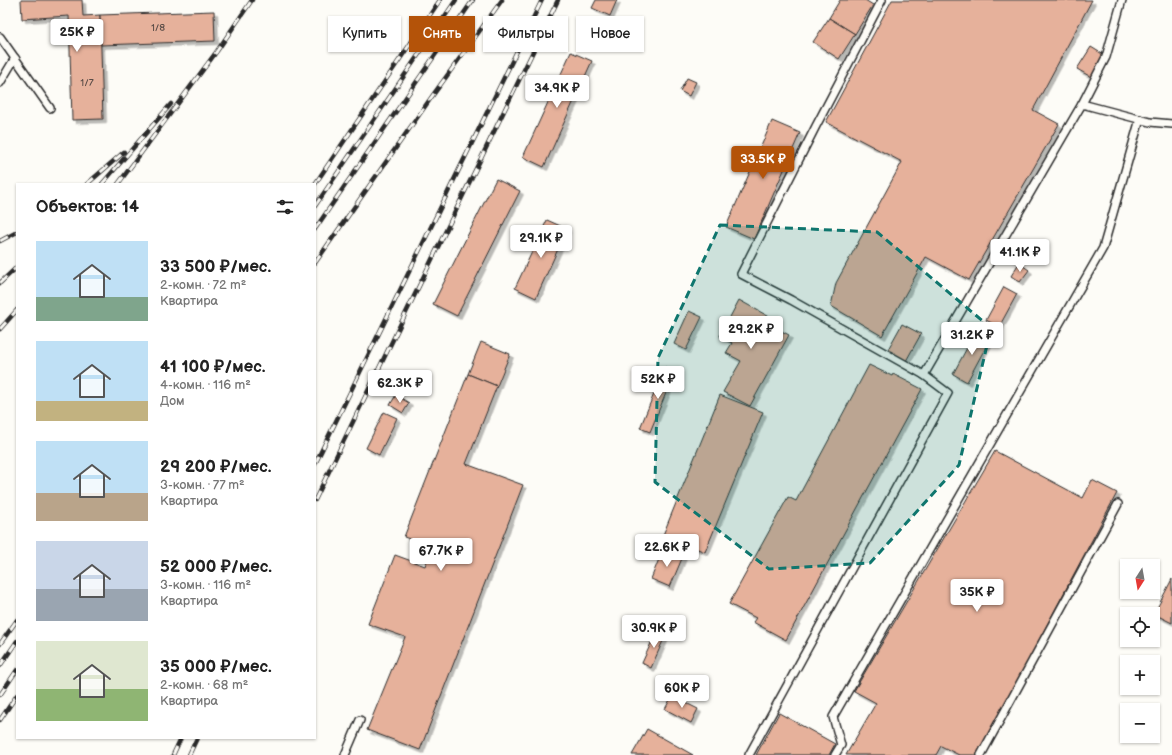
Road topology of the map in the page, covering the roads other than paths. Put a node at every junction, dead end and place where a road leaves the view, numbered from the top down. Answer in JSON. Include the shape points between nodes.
{"nodes":[{"id":1,"x":882,"y":0,"type":"edge"},
{"id":2,"x":1122,"y":0,"type":"edge"},
{"id":3,"x":0,"y":37,"type":"edge"},
{"id":4,"x":15,"y":58,"type":"junction"},
{"id":5,"x":0,"y":83,"type":"edge"},
{"id":6,"x":1082,"y":104,"type":"junction"},
{"id":7,"x":50,"y":108,"type":"dead end"},
{"id":8,"x":1140,"y":120,"type":"junction"},
{"id":9,"x":1172,"y":124,"type":"edge"},
{"id":10,"x":924,"y":375,"type":"junction"},
{"id":11,"x":1118,"y":504,"type":"dead end"},
{"id":12,"x":360,"y":720,"type":"dead end"},
{"id":13,"x":345,"y":755,"type":"edge"},
{"id":14,"x":748,"y":755,"type":"edge"},
{"id":15,"x":835,"y":755,"type":"edge"},
{"id":16,"x":982,"y":755,"type":"edge"}],
"edges":[{"from":1,"to":10,"type":"lane","via":[[741,274]]},
{"from":2,"to":6,"type":"lane","via":[[1106,57]]},
{"from":3,"to":4,"type":"lane"},
{"from":4,"to":5,"type":"lane"},
{"from":4,"to":7,"type":"lane"},
{"from":6,"to":8,"type":"lane"},
{"from":6,"to":10,"type":"lane"},
{"from":8,"to":9,"type":"lane"},
{"from":8,"to":15,"type":"lane","via":[[1103,248],[833,717],[841,745]]},
{"from":10,"to":14,"type":"lane","via":[[948,393]]},
{"from":11,"to":16,"type":"lane"},
{"from":12,"to":13,"type":"lane"}]}
